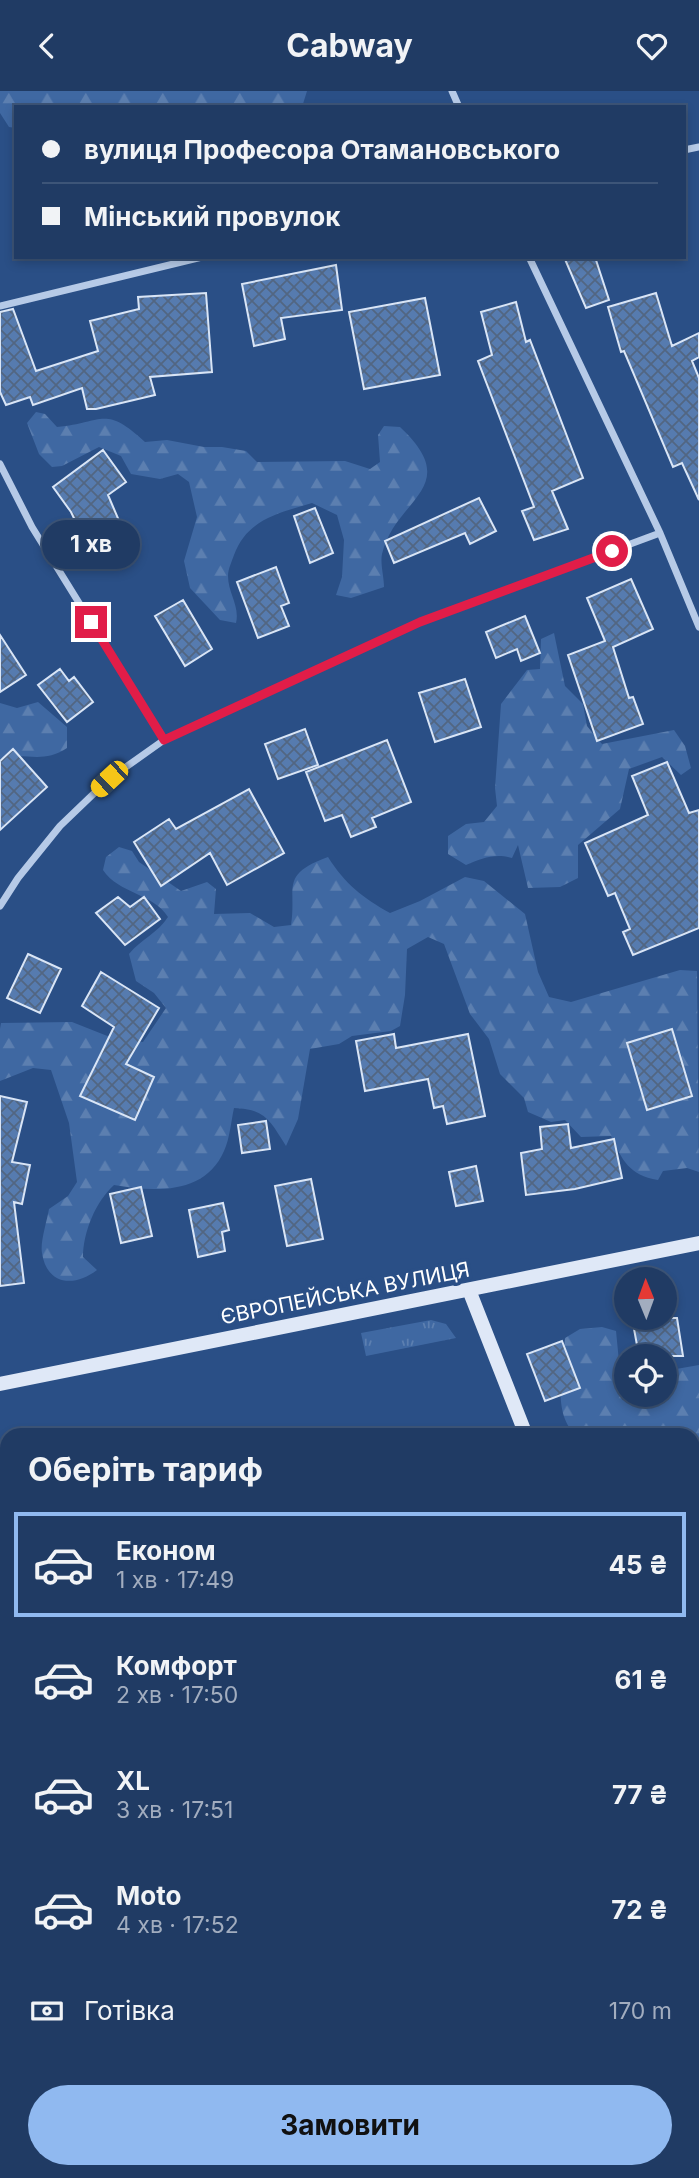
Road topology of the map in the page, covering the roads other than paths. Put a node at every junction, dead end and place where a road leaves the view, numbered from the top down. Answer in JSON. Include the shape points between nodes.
{"nodes":[{"id":1,"x":194,"y":259,"type":"edge"},
{"id":2,"x":530,"y":259,"type":"edge"},
{"id":3,"x":0,"y":306,"type":"edge"},
{"id":4,"x":0,"y":464,"type":"edge"},
{"id":5,"x":660,"y":533,"type":"junction"},
{"id":6,"x":699,"y":627,"type":"edge"},
{"id":7,"x":164,"y":740,"type":"junction"},
{"id":8,"x":0,"y":906,"type":"edge"},
{"id":9,"x":699,"y":1243,"type":"edge"},
{"id":10,"x":469,"y":1290,"type":"junction"},
{"id":11,"x":0,"y":1384,"type":"edge"},
{"id":12,"x":523,"y":1428,"type":"edge"}],
"edges":[{"from":1,"to":3,"type":"street"},
{"from":2,"to":5,"type":"street"},
{"from":4,"to":7,"type":"street","via":[[32,527]]},
{"from":5,"to":6,"type":"street"},
{"from":5,"to":7,"type":"street","via":[[420,622]]},
{"from":7,"to":8,"type":"street","via":[[109,779],[60,826]]},
{"from":9,"to":10,"type":"main road","name":"ЄВРОПЕЙСЬКА ВУЛИЦЯ"},
{"from":10,"to":11,"type":"main road","name":"ЄВРОПЕЙСЬКА ВУЛИЦЯ"},
{"from":10,"to":12,"type":"main road"}]}
